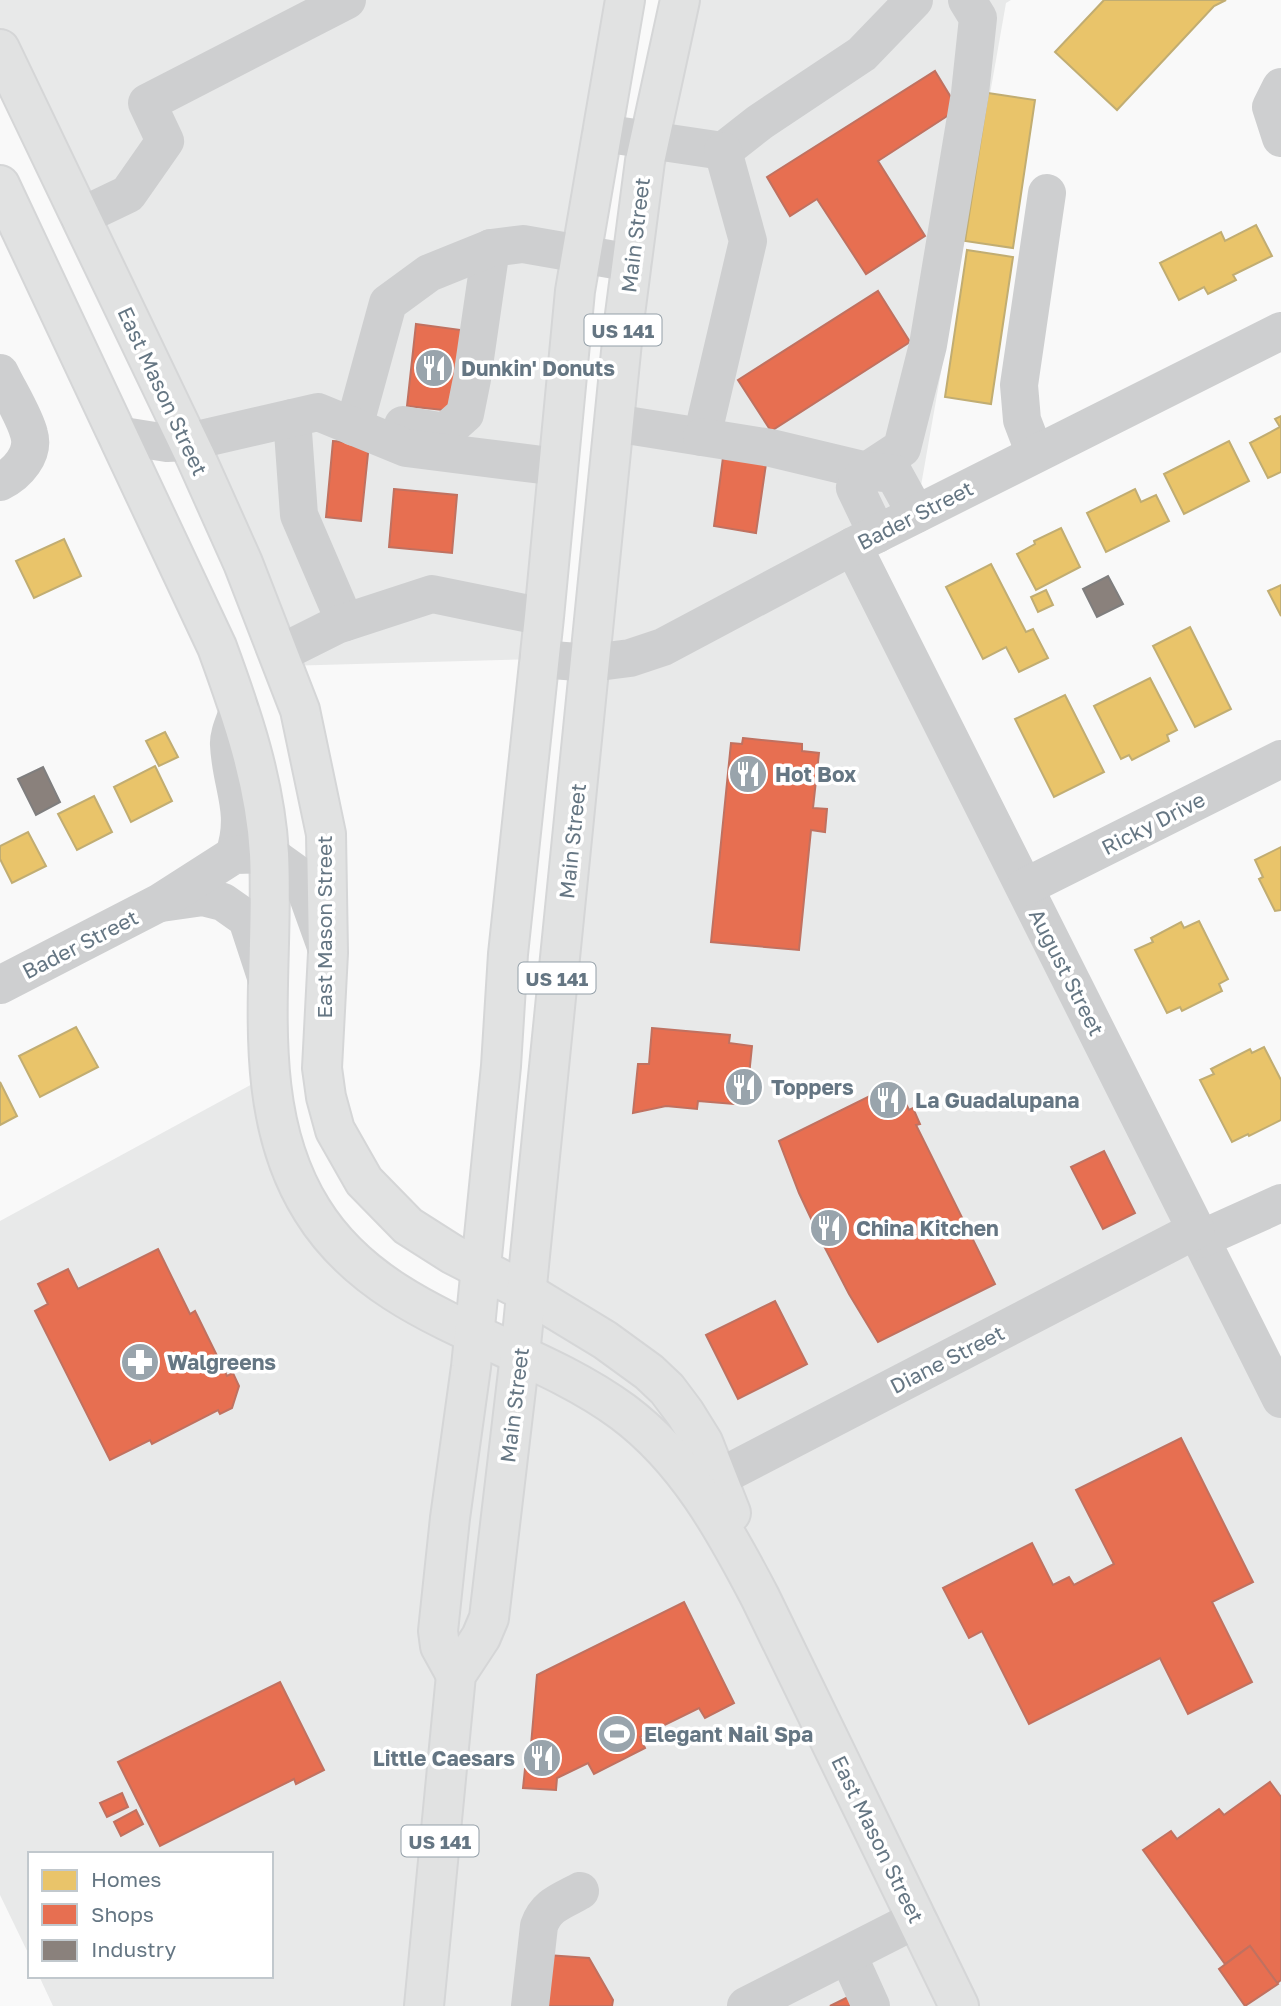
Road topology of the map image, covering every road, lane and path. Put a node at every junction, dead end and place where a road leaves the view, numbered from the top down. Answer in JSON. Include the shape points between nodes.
{"nodes":[{"id":1,"x":347,"y":0,"type":"edge"},
{"id":2,"x":625,"y":0,"type":"edge"},
{"id":3,"x":680,"y":0,"type":"edge"},
{"id":4,"x":967,"y":0,"type":"edge"},
{"id":5,"x":909,"y":4,"type":"edge"},
{"id":6,"x":0,"y":49,"type":"edge"},
{"id":7,"x":1281,"y":87,"type":"edge"},
{"id":8,"x":602,"y":133,"type":"junction"},
{"id":9,"x":1281,"y":138,"type":"edge"},
{"id":10,"x":649,"y":140,"type":"junction"},
{"id":11,"x":723,"y":151,"type":"junction"},
{"id":12,"x":0,"y":185,"type":"edge"},
{"id":13,"x":1047,"y":192,"type":"dead end"},
{"id":14,"x":80,"y":217,"type":"junction"},
{"id":15,"x":491,"y":248,"type":"junction"},
{"id":16,"x":581,"y":254,"type":"junction"},
{"id":17,"x":632,"y":263,"type":"junction"},
{"id":18,"x":1281,"y":331,"type":"edge"},
{"id":19,"x":0,"y":373,"type":"edge"},
{"id":20,"x":359,"y":410,"type":"junction"},
{"id":21,"x":292,"y":418,"type":"junction"},
{"id":22,"x":614,"y":424,"type":"junction"},
{"id":23,"x":117,"y":435,"type":"junction"},
{"id":24,"x":702,"y":437,"type":"junction"},
{"id":25,"x":188,"y":442,"type":"junction"},
{"id":26,"x":1035,"y":454,"type":"junction"},
{"id":27,"x":558,"y":467,"type":"junction"},
{"id":28,"x":867,"y":471,"type":"junction"},
{"id":29,"x":0,"y":482,"type":"edge"},
{"id":30,"x":916,"y":514,"type":"junction"},
{"id":31,"x":865,"y":540,"type":"junction"},
{"id":32,"x":544,"y":617,"type":"junction"},
{"id":33,"x":345,"y":622,"type":"junction"},
{"id":34,"x":279,"y":654,"type":"junction"},
{"id":35,"x":539,"y":659,"type":"junction"},
{"id":36,"x":591,"y":663,"type":"junction"},
{"id":37,"x":1281,"y":759,"type":"edge"},
{"id":38,"x":251,"y":854,"type":"junction"},
{"id":39,"x":1025,"y":887,"type":"junction"},
{"id":40,"x":159,"y":903,"type":"junction"},
{"id":41,"x":328,"y":953,"type":"junction"},
{"id":42,"x":0,"y":985,"type":"edge"},
{"id":43,"x":270,"y":987,"type":"junction"},
{"id":44,"x":1281,"y":1203,"type":"edge"},
{"id":45,"x":1198,"y":1235,"type":"junction"},
{"id":46,"x":480,"y":1268,"type":"junction"},
{"id":47,"x":526,"y":1293,"type":"junction"},
{"id":48,"x":474,"y":1335,"type":"junction"},
{"id":49,"x":520,"y":1355,"type":"junction"},
{"id":50,"x":1281,"y":1399,"type":"edge"},
{"id":51,"x":709,"y":1484,"type":"junction"},
{"id":52,"x":456,"y":1675,"type":"junction"},
{"id":53,"x":580,"y":1891,"type":"dead end"},
{"id":54,"x":917,"y":1919,"type":"junction"},
{"id":55,"x":848,"y":1955,"type":"junction"},
{"id":56,"x":424,"y":2006,"type":"edge"},
{"id":57,"x":530,"y":2006,"type":"edge"},
{"id":58,"x":747,"y":2006,"type":"edge"},
{"id":59,"x":870,"y":2006,"type":"edge"},
{"id":60,"x":959,"y":2006,"type":"edge"}],
"edges":[{"from":1,"to":14,"type":"street","via":[[147,103],[165,141],[128,194]]},
{"from":2,"to":8,"type":"main road","number":"US 141"},
{"from":3,"to":10,"type":"main road","name":"Main Street","number":"US 141"},
{"from":4,"to":28,"type":"street","via":[[978,18],[971,93],[928,345],[902,448]]},
{"from":5,"to":11,"type":"street","via":[[862,54]]},
{"from":6,"to":14,"type":"main road","name":"East Mason Street"},
{"from":7,"to":9,"type":"street","via":[[1270,107]]},
{"from":8,"to":10,"type":"street"},
{"from":8,"to":16,"type":"main road","number":"US 141"},
{"from":10,"to":11,"type":"street"},
{"from":10,"to":17,"type":"main road","name":"Main Street","number":"US 141"},
{"from":11,"to":24,"type":"street","via":[[748,241]]},
{"from":12,"to":23,"type":"main road","name":"East Mason Street"},
{"from":13,"to":26,"type":"street","via":[[1019,385],[1022,420]]},
{"from":14,"to":25,"type":"main road","name":"East Mason Street"},
{"from":15,"to":16,"type":"street","via":[[523,244]]},
{"from":15,"to":20,"type":"street","via":[[429,273],[388,303]]},
{"from":15,"to":20,"type":"street","via":[[465,414],[446,432],[400,424]]},
{"from":16,"to":17,"type":"street"},
{"from":16,"to":27,"type":"main road","number":"US 141"},
{"from":17,"to":22,"type":"main road","name":"Main Street","number":"US 141"},
{"from":18,"to":26,"type":"street","name":"Bader Street"},
{"from":19,"to":29,"type":"street","via":[[30,435],[22,466]]},
{"from":20,"to":21,"type":"street"},
{"from":20,"to":27,"type":"street","via":[[406,448]]},
{"from":21,"to":25,"type":"street"},
{"from":21,"to":33,"type":"street","via":[[299,515]]},
{"from":22,"to":24,"type":"street"},
{"from":22,"to":36,"type":"main road","name":"Main Street","number":"US 141"},
{"from":23,"to":25,"type":"street"},
{"from":23,"to":38,"type":"main road","name":"East Mason Street","via":[[217,647],[239,708],[261,786]]},
{"from":24,"to":28,"type":"street"},
{"from":25,"to":34,"type":"main road","name":"East Mason Street"},
{"from":26,"to":30,"type":"street","name":"Bader Street"},
{"from":27,"to":32,"type":"main road","number":"US 141"},
{"from":28,"to":30,"type":"street","via":[[894,474]]},
{"from":28,"to":31,"type":"street","name":"August Street","via":[[855,488]]},
{"from":30,"to":31,"type":"street","name":"Bader Street"},
{"from":31,"to":36,"type":"street","name":"Bader Street","via":[[663,647],[630,658]]},
{"from":31,"to":39,"type":"street","name":"August Street"},
{"from":32,"to":33,"type":"street","via":[[432,594]]},
{"from":32,"to":35,"type":"main road","number":"US 141"},
{"from":33,"to":34,"type":"street"},
{"from":34,"to":41,"type":"main road","name":"East Mason Street","via":[[300,710],[326,834]]},
{"from":35,"to":36,"type":"street","name":"Bader Street"},
{"from":35,"to":46,"type":"main road","number":"US 141"},
{"from":36,"to":47,"type":"main road","name":"Main Street","number":"US 141"},
{"from":37,"to":39,"type":"street","name":"Ricky Drive"},
{"from":38,"to":40,"type":"street","name":"Bader Street"},
{"from":38,"to":41,"type":"street","via":[[301,877]]},
{"from":38,"to":43,"type":"main road","name":"East Mason Street"},
{"from":39,"to":45,"type":"street","name":"August Street"},
{"from":40,"to":42,"type":"street","name":"Bader Street"},
{"from":40,"to":43,"type":"street","name":"Bader Street","via":[[203,897],[223,901],[247,919]]},
{"from":41,"to":46,"type":"main road","name":"East Mason Street","via":[[322,1068],[335,1130],[364,1181],[408,1226]]},
{"from":43,"to":48,"type":"main road","name":"East Mason Street","via":[[272,1098],[279,1138],[300,1190],[326,1231],[370,1275]]},
{"from":44,"to":45,"type":"street","name":"Diane Street"},
{"from":45,"to":50,"type":"street","name":"August Street"},
{"from":45,"to":51,"type":"street","name":"Diane Street"},
{"from":46,"to":47,"type":"main road","name":"East Mason Street"},
{"from":46,"to":48,"type":"main road","number":"US 141"},
{"from":47,"to":49,"type":"main road","name":"Main Street","number":"US 141"},
{"from":47,"to":51,"type":"main road","name":"East Mason Street","via":[[613,1346],[667,1389],[702,1442]]},
{"from":48,"to":49,"type":"main road","name":"East Mason Street"},
{"from":48,"to":52,"type":"main road","number":"US 141","via":[[438,1631],[443,1653]]},
{"from":49,"to":51,"type":"main road","name":"East Mason Street","via":[[620,1410]]},
{"from":49,"to":52,"type":"main road","name":"Main Street","number":"US 141","via":[[489,1618]]},
{"from":51,"to":54,"type":"main road","name":"East Mason Street"},
{"from":52,"to":56,"type":"main road","name":"Main Street","number":"US 141"},
{"from":53,"to":57,"type":"street","via":[[542,1915]]},
{"from":54,"to":55,"type":"street"},
{"from":54,"to":60,"type":"main road","name":"East Mason Street"},
{"from":55,"to":58,"type":"street"},
{"from":55,"to":59,"type":"street"}]}
